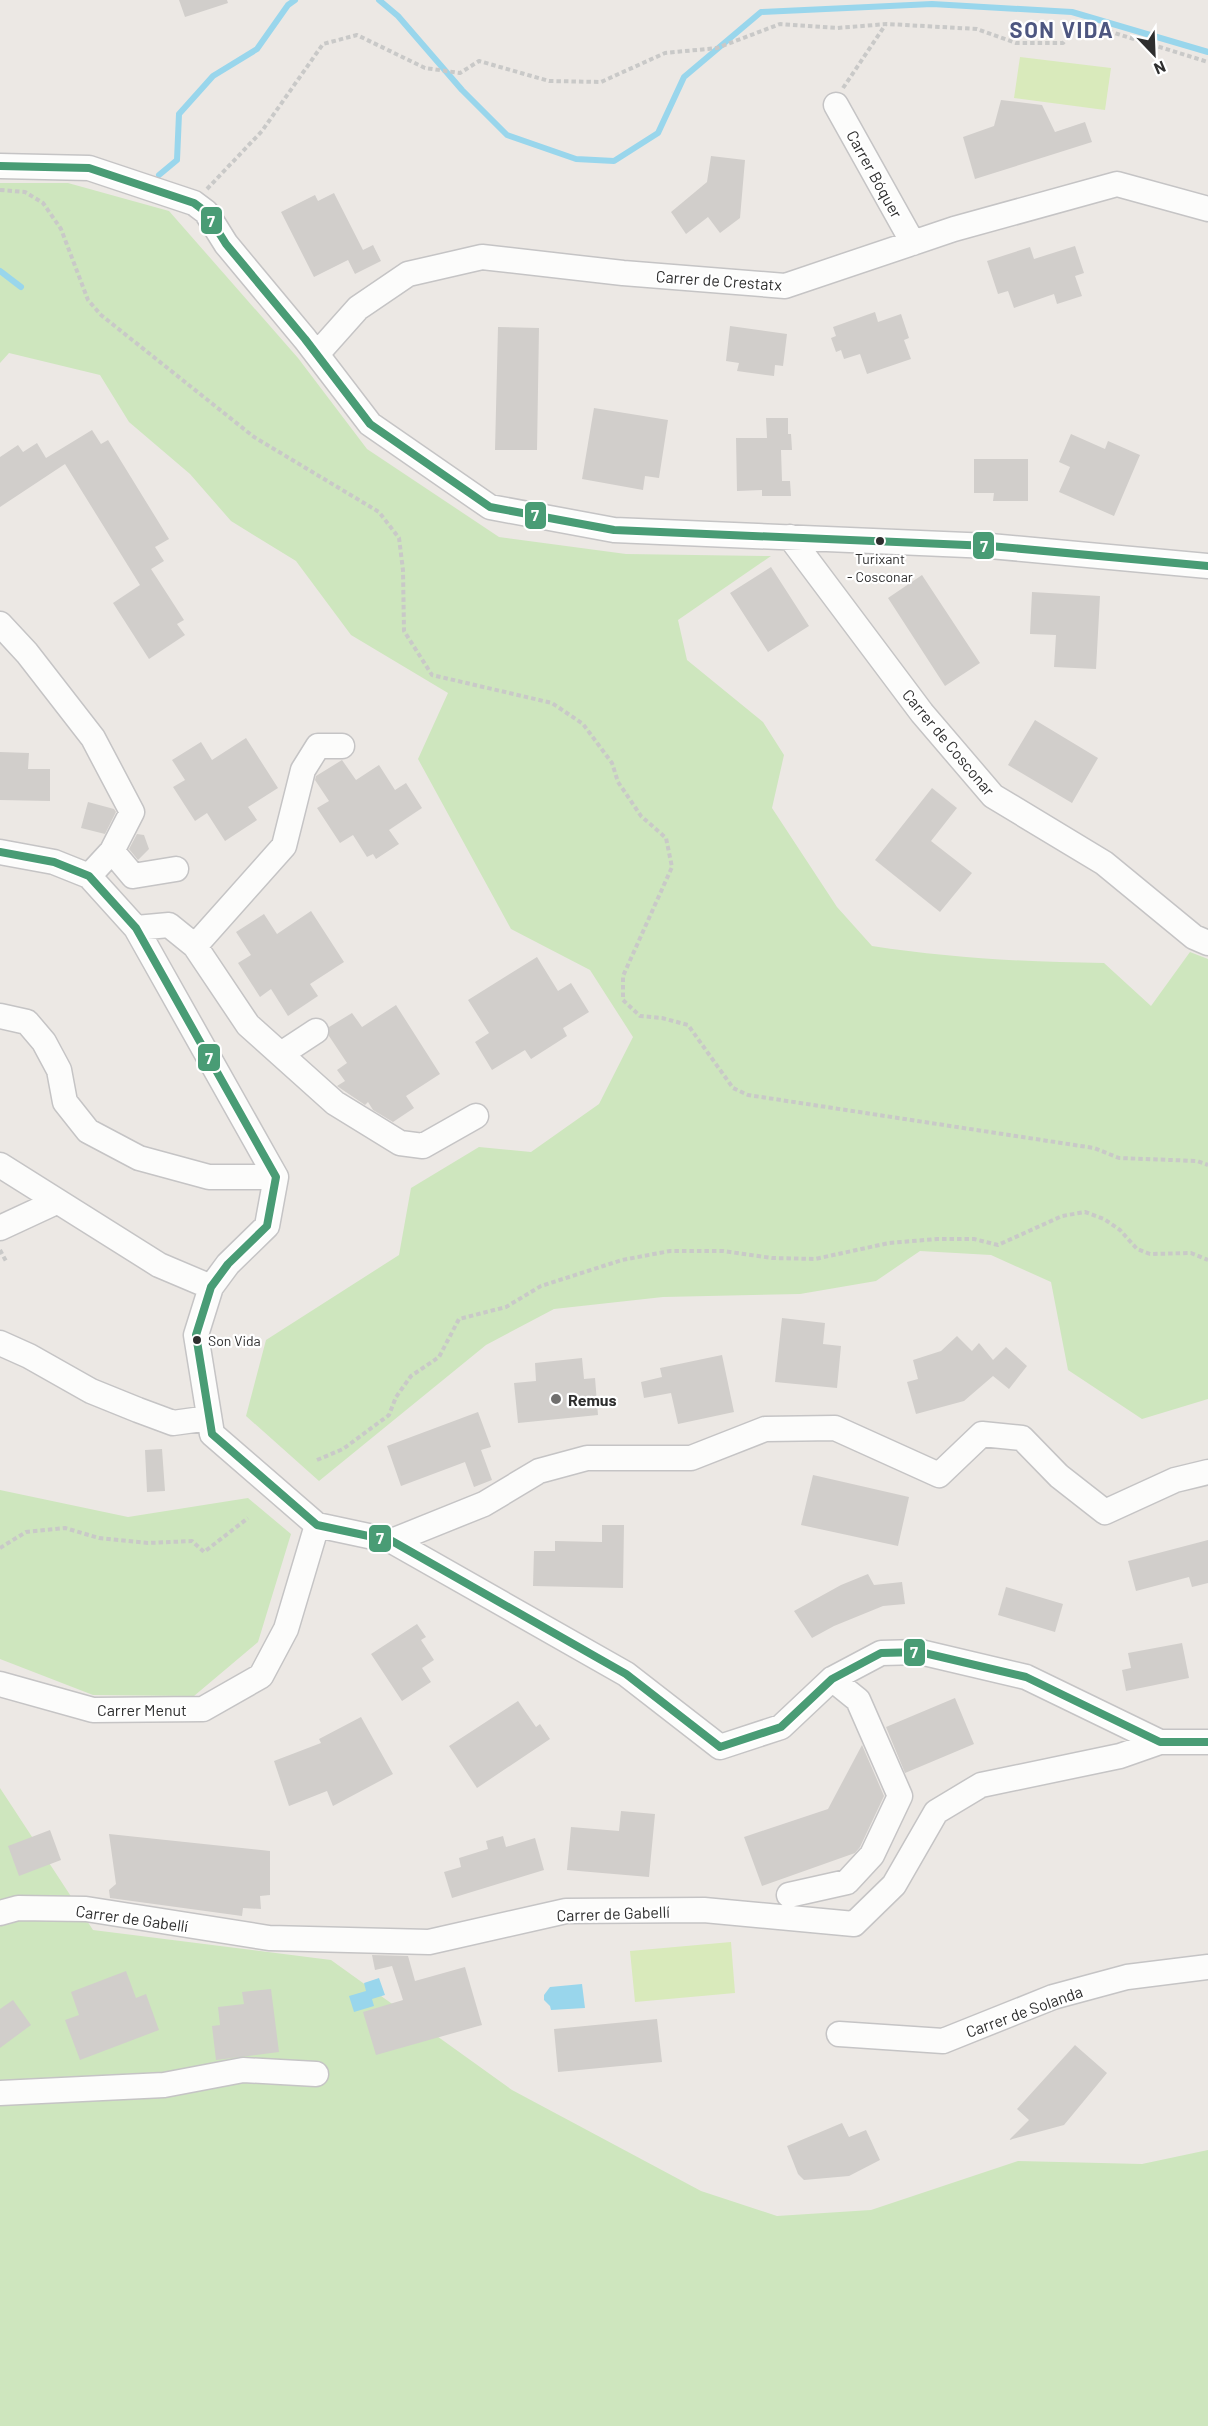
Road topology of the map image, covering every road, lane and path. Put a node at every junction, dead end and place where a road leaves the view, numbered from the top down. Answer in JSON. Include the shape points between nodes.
{"nodes":[{"id":1,"x":887,"y":24,"type":"junction"},
{"id":2,"x":1208,"y":62,"type":"edge"},
{"id":3,"x":846,"y":82,"type":"dead end"},
{"id":4,"x":836,"y":105,"type":"dead end"},
{"id":5,"x":0,"y":166,"type":"edge"},
{"id":6,"x":0,"y":190,"type":"edge"},
{"id":7,"x":194,"y":202,"type":"junction"},
{"id":8,"x":1208,"y":209,"type":"edge"},
{"id":9,"x":913,"y":243,"type":"junction"},
{"id":10,"x":316,"y":354,"type":"junction"},
{"id":11,"x":790,"y":537,"type":"junction"},
{"id":12,"x":1208,"y":566,"type":"edge"},
{"id":13,"x":0,"y":624,"type":"edge"},
{"id":14,"x":342,"y":746,"type":"dead end"},
{"id":15,"x":112,"y":851,"type":"junction"},
{"id":16,"x":0,"y":852,"type":"edge"},
{"id":17,"x":176,"y":868,"type":"dead end"},
{"id":18,"x":89,"y":876,"type":"junction"},
{"id":19,"x":136,"y":928,"type":"junction"},
{"id":20,"x":1208,"y":943,"type":"edge"},
{"id":21,"x":195,"y":946,"type":"junction"},
{"id":22,"x":0,"y":1016,"type":"edge"},
{"id":23,"x":316,"y":1031,"type":"dead end"},
{"id":24,"x":281,"y":1054,"type":"junction"},
{"id":25,"x":476,"y":1116,"type":"dead end"},
{"id":26,"x":1208,"y":1165,"type":"edge"},
{"id":27,"x":0,"y":1166,"type":"edge"},
{"id":28,"x":276,"y":1177,"type":"junction"},
{"id":29,"x":56,"y":1202,"type":"junction"},
{"id":30,"x":0,"y":1228,"type":"edge"},
{"id":31,"x":0,"y":1250,"type":"edge"},
{"id":32,"x":1208,"y":1260,"type":"edge"},
{"id":33,"x":7,"y":1263,"type":"dead end"},
{"id":34,"x":211,"y":1287,"type":"junction"},
{"id":35,"x":0,"y":1343,"type":"edge"},
{"id":36,"x":209,"y":1418,"type":"junction"},
{"id":37,"x":317,"y":1460,"type":"dead end"},
{"id":38,"x":1208,"y":1472,"type":"edge"},
{"id":39,"x":248,"y":1518,"type":"dead end"},
{"id":40,"x":316,"y":1525,"type":"junction"},
{"id":41,"x":392,"y":1541,"type":"junction"},
{"id":42,"x":0,"y":1548,"type":"edge"},
{"id":43,"x":832,"y":1679,"type":"junction"},
{"id":44,"x":0,"y":1684,"type":"edge"},
{"id":45,"x":1160,"y":1742,"type":"junction"},
{"id":46,"x":1208,"y":1742,"type":"edge"},
{"id":47,"x":789,"y":1895,"type":"dead end"},
{"id":48,"x":0,"y":1913,"type":"edge"},
{"id":49,"x":1208,"y":1967,"type":"edge"},
{"id":50,"x":839,"y":2034,"type":"dead end"},
{"id":51,"x":316,"y":2074,"type":"dead end"},
{"id":52,"x":0,"y":2093,"type":"edge"}],
"edges":[{"from":1,"to":2,"type":"path","via":[[977,29],[1016,43],[1063,43],[1079,22]]},
{"from":1,"to":3,"type":"path"},
{"from":1,"to":7,"type":"path","via":[[837,28],[780,24],[717,48],[665,53],[601,82],[549,81],[479,61],[460,73],[425,68],[357,35],[323,44],[262,131]]},
{"from":4,"to":9,"type":"street","name":"Carrer Bóquer"},
{"from":5,"to":7,"type":"street","via":[[89,168]]},
{"from":6,"to":26,"type":"path","via":[[25,192],[43,203],[61,228],[88,300],[101,315],[254,437],[379,512],[399,538],[404,631],[432,675],[552,704],[583,724],[612,763],[618,782],[641,816],[666,838],[672,867],[623,976],[623,1000],[640,1016],[688,1025],[733,1088],[748,1095],[1094,1148],[1119,1158],[1197,1161]]},
{"from":7,"to":10,"type":"street","via":[[206,212],[226,244]]},
{"from":8,"to":9,"type":"street","name":"Carrer de Crestatx","via":[[1118,184]]},
{"from":9,"to":10,"type":"street","name":"Carrer de Crestatx","via":[[786,286],[482,257],[408,274],[358,308]]},
{"from":10,"to":11,"type":"street","via":[[370,424],[490,507],[614,530]]},
{"from":11,"to":12,"type":"street","via":[[990,546]]},
{"from":11,"to":20,"type":"street","name":"Carrer de Cosconar","via":[[922,713],[993,796],[1104,863],[1194,937]]},
{"from":13,"to":15,"type":"street","via":[[93,738],[132,812]]},
{"from":14,"to":21,"type":"street","via":[[318,746],[303,770],[284,846]]},
{"from":15,"to":17,"type":"street","via":[[133,876]]},
{"from":15,"to":18,"type":"street"},
{"from":16,"to":18,"type":"street","via":[[54,862]]},
{"from":18,"to":19,"type":"street"},
{"from":19,"to":21,"type":"street","via":[[169,925]]},
{"from":19,"to":28,"type":"street"},
{"from":21,"to":24,"type":"street","via":[[248,1025]]},
{"from":22,"to":28,"type":"street","via":[[27,1022],[44,1042],[59,1070],[65,1102],[88,1131],[139,1158],[209,1177]]},
{"from":23,"to":24,"type":"street"},
{"from":24,"to":25,"type":"street","via":[[335,1103],[400,1143],[423,1146]]},
{"from":27,"to":29,"type":"street"},
{"from":28,"to":34,"type":"street","via":[[267,1226],[228,1264]]},
{"from":29,"to":30,"type":"street"},
{"from":29,"to":34,"type":"street","via":[[159,1264]]},
{"from":31,"to":33,"type":"path"},
{"from":32,"to":37,"type":"path","via":[[1191,1253],[1150,1254],[1137,1249],[1120,1230],[1084,1212],[1062,1216],[998,1245],[974,1239],[937,1239],[889,1243],[814,1259],[670,1251],[622,1260],[541,1286],[506,1307],[459,1319],[440,1357],[411,1376],[389,1415],[343,1449]]},
{"from":34,"to":36,"type":"street","via":[[196,1335]]},
{"from":35,"to":36,"type":"street","via":[[91,1392],[174,1423]]},
{"from":36,"to":40,"type":"street","via":[[212,1434]]},
{"from":38,"to":41,"type":"street","via":[[1175,1480],[1105,1512],[1059,1476],[1022,1438],[982,1434],[939,1475],[835,1428],[765,1429],[691,1458],[587,1458],[539,1471],[484,1504]]},
{"from":39,"to":42,"type":"path","via":[[204,1552],[192,1541],[148,1543],[99,1538],[65,1528],[26,1532]]},
{"from":40,"to":41,"type":"street"},
{"from":40,"to":44,"type":"street","name":"Carrer Menut","via":[[286,1629],[261,1676],[202,1708],[93,1710]]},
{"from":41,"to":43,"type":"street","via":[[626,1674],[720,1747],[781,1727]]},
{"from":43,"to":45,"type":"street","via":[[881,1653],[920,1652],[1026,1677]]},
{"from":43,"to":47,"type":"street","via":[[858,1700],[900,1796],[872,1855],[847,1882]]},
{"from":45,"to":46,"type":"street"},
{"from":45,"to":48,"type":"street","name":"Carrer de Gabellí","via":[[1120,1756],[981,1785],[936,1812],[894,1885],[854,1924],[704,1910],[566,1911],[429,1942],[269,1938],[86,1909],[18,1908]]},
{"from":49,"to":50,"type":"street","name":"Carrer de Solanda","via":[[1127,1977],[1053,1997],[943,2041]]},
{"from":51,"to":52,"type":"street","via":[[243,2070],[164,2085]]}]}
